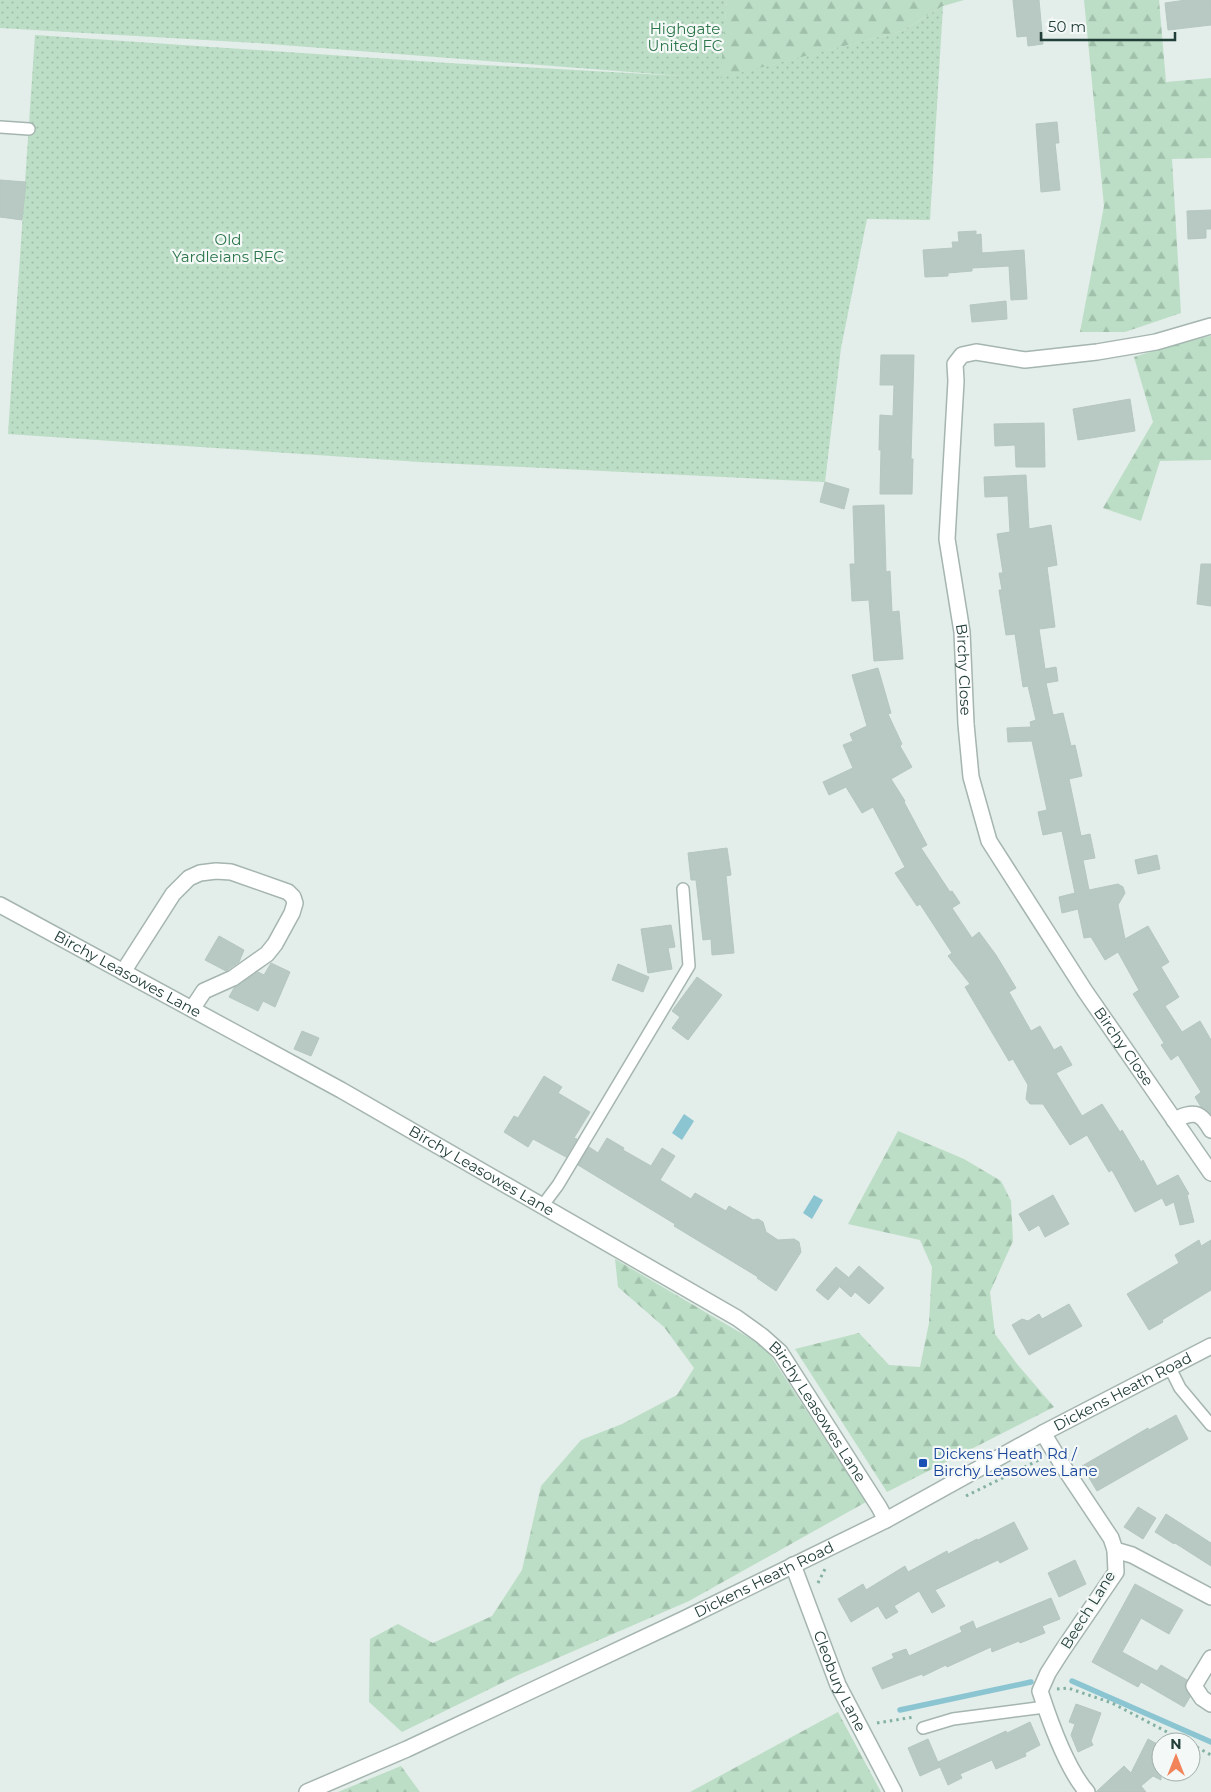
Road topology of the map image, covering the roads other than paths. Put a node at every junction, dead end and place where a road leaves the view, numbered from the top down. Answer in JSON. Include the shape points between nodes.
{"nodes":[{"id":1,"x":0,"y":127,"type":"edge"},
{"id":2,"x":29,"y":129,"type":"dead end"},
{"id":3,"x":1211,"y":326,"type":"edge"},
{"id":4,"x":683,"y":889,"type":"dead end"},
{"id":5,"x":0,"y":905,"type":"edge"},
{"id":6,"x":123,"y":972,"type":"junction"},
{"id":7,"x":192,"y":1009,"type":"junction"},
{"id":8,"x":1174,"y":1120,"type":"junction"},
{"id":9,"x":1211,"y":1130,"type":"edge"},
{"id":10,"x":1209,"y":1166,"type":"edge"},
{"id":11,"x":543,"y":1205,"type":"junction"},
{"id":12,"x":1211,"y":1346,"type":"edge"},
{"id":13,"x":1170,"y":1368,"type":"junction"},
{"id":14,"x":1211,"y":1425,"type":"edge"},
{"id":15,"x":1043,"y":1433,"type":"junction"},
{"id":16,"x":886,"y":1520,"type":"junction"},
{"id":17,"x":1115,"y":1550,"type":"junction"},
{"id":18,"x":793,"y":1565,"type":"junction"},
{"id":19,"x":1211,"y":1597,"type":"edge"},
{"id":20,"x":1211,"y":1658,"type":"edge"},
{"id":21,"x":1211,"y":1704,"type":"edge"},
{"id":22,"x":1045,"y":1707,"type":"junction"},
{"id":23,"x":923,"y":1728,"type":"dead end"},
{"id":24,"x":307,"y":1792,"type":"edge"},
{"id":25,"x":894,"y":1792,"type":"edge"},
{"id":26,"x":1087,"y":1792,"type":"edge"}],
"edges":[{"from":1,"to":2,"type":"lane"},
{"from":3,"to":8,"type":"street","name":"Birchy Close","via":[[1156,342],[1097,352],[1025,360],[976,352],[962,356],[955,364],[947,539],[962,632],[971,777],[989,840],[1085,991]]},
{"from":4,"to":11,"type":"lane","via":[[689,966]]},
{"from":5,"to":6,"type":"street","name":"Birchy Leasowes Lane"},
{"from":6,"to":7,"type":"street","name":"Birchy Leasowes Lane"},
{"from":6,"to":7,"type":"street","via":[[174,894],[189,878],[200,873],[231,872],[288,892],[295,903],[276,944],[233,978],[204,991]]},
{"from":7,"to":11,"type":"street","name":"Birchy Leasowes Lane"},
{"from":8,"to":9,"type":"street","via":[[1194,1113],[1205,1119]]},
{"from":8,"to":10,"type":"street","name":"Birchy Close"},
{"from":11,"to":16,"type":"street","name":"Birchy Leasowes Lane","via":[[737,1318],[780,1352]]},
{"from":12,"to":13,"type":"street","name":"Dickens Heath Road"},
{"from":13,"to":14,"type":"lane","via":[[1180,1388]]},
{"from":13,"to":15,"type":"street","name":"Dickens Heath Road"},
{"from":15,"to":16,"type":"street","name":"Dickens Heath Road"},
{"from":15,"to":17,"type":"street","name":"Beech Lane","via":[[1111,1538]]},
{"from":16,"to":18,"type":"street","name":"Dickens Heath Road"},
{"from":17,"to":19,"type":"street","via":[[1132,1555]]},
{"from":17,"to":22,"type":"street","name":"Beech Lane","via":[[1116,1572],[1040,1691]]},
{"from":18,"to":24,"type":"street","name":"Dickens Heath Road","via":[[416,1744]]},
{"from":18,"to":25,"type":"street","name":"Cleobury Lane","via":[[838,1685]]},
{"from":20,"to":21,"type":"street","via":[[1194,1686]]},
{"from":22,"to":23,"type":"lane","via":[[953,1719]]},
{"from":22,"to":26,"type":"street","via":[[1071,1768]]}]}
